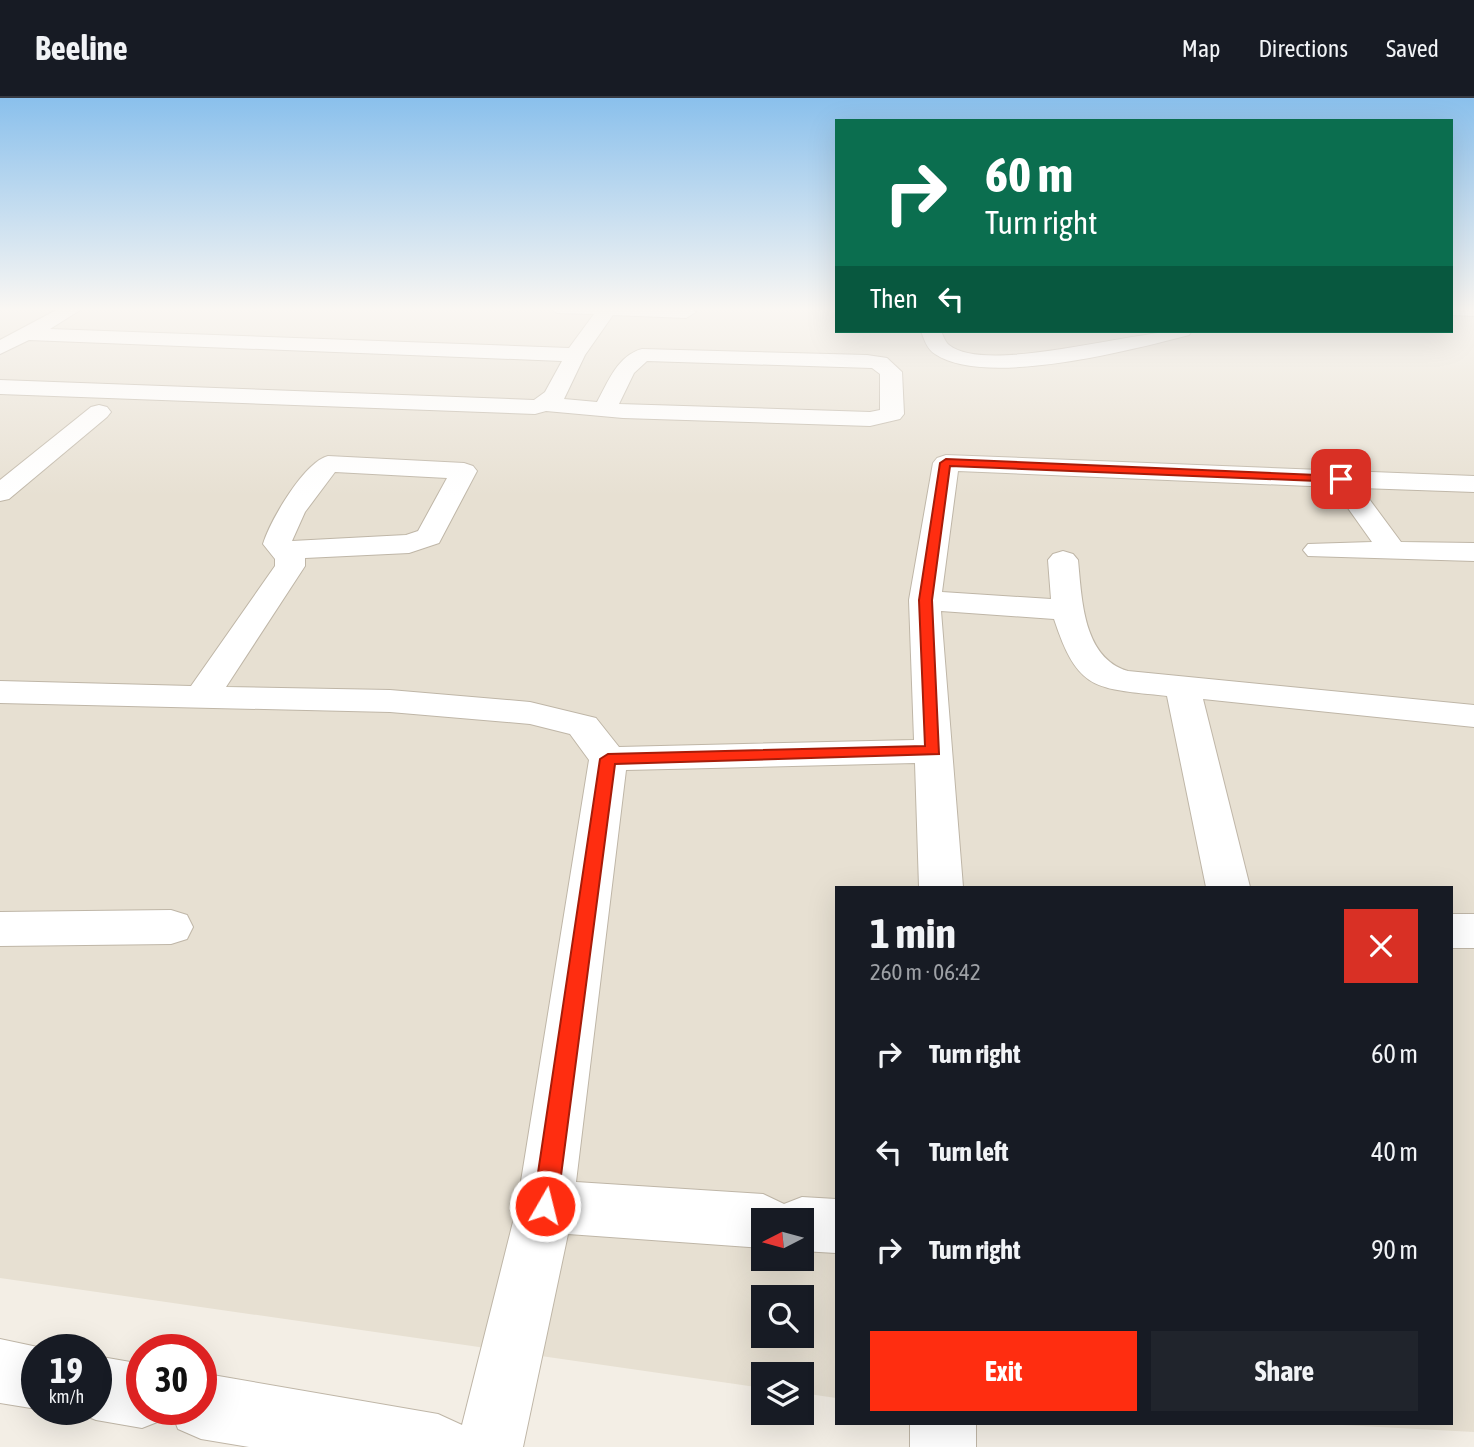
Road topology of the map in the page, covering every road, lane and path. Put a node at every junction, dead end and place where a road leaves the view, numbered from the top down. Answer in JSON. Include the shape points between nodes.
{"nodes":[{"id":1,"x":568,"y":370,"type":"edge"},
{"id":2,"x":625,"y":370,"type":"edge"},
{"id":3,"x":888,"y":370,"type":"edge"},
{"id":4,"x":0,"y":387,"type":"edge"},
{"id":5,"x":545,"y":404,"type":"junction"},
{"id":6,"x":605,"y":409,"type":"junction"},
{"id":7,"x":0,"y":410,"type":"edge"},
{"id":8,"x":99,"y":412,"type":"junction"},
{"id":9,"x":455,"y":422,"type":"dead end"},
{"id":10,"x":1341,"y":479,"type":"junction"},
{"id":11,"x":1474,"y":484,"type":"edge"},
{"id":12,"x":0,"y":493,"type":"edge"},
{"id":13,"x":281,"y":550,"type":"junction"},
{"id":14,"x":1318,"y":550,"type":"dead end"},
{"id":15,"x":1392,"y":550,"type":"junction"},
{"id":16,"x":1474,"y":552,"type":"edge"},
{"id":17,"x":1063,"y":560,"type":"dead end"},
{"id":18,"x":925,"y":600,"type":"junction"},
{"id":19,"x":1067,"y":610,"type":"junction"},
{"id":20,"x":1183,"y":689,"type":"junction"},
{"id":21,"x":0,"y":692,"type":"edge"},
{"id":22,"x":201,"y":697,"type":"junction"},
{"id":23,"x":1474,"y":716,"type":"edge"},
{"id":24,"x":933,"y":751,"type":"junction"},
{"id":25,"x":608,"y":759,"type":"junction"},
{"id":26,"x":941,"y":886,"type":"edge"},
{"id":27,"x":1228,"y":886,"type":"edge"},
{"id":28,"x":171,"y":927,"type":"dead end"},
{"id":29,"x":0,"y":929,"type":"edge"},
{"id":30,"x":1453,"y":930,"type":"edge"},
{"id":31,"x":1474,"y":931,"type":"edge"},
{"id":32,"x":545,"y":1206,"type":"junction"},
{"id":33,"x":751,"y":1220,"type":"edge"},
{"id":34,"x":814,"y":1225,"type":"edge"},
{"id":35,"x":835,"y":1226,"type":"edge"},
{"id":36,"x":0,"y":1371,"type":"edge"},
{"id":37,"x":21,"y":1374,"type":"edge"},
{"id":38,"x":217,"y":1409,"type":"edge"},
{"id":39,"x":943,"y":1425,"type":"edge"},
{"id":40,"x":438,"y":1447,"type":"edge"},
{"id":41,"x":490,"y":1447,"type":"edge"},
{"id":42,"x":943,"y":1447,"type":"edge"}],
"edges":[{"from":1,"to":5,"type":"street"},
{"from":2,"to":6,"type":"street"},
{"from":3,"to":6,"type":"street","via":[[891,414],[881,418]]},
{"from":4,"to":5,"type":"street","via":[[515,408]]},
{"from":5,"to":6,"type":"street"},
{"from":7,"to":8,"type":"street"},
{"from":8,"to":9,"type":"street"},
{"from":8,"to":12,"type":"street"},
{"from":10,"to":11,"type":"street"},
{"from":10,"to":15,"type":"street"},
{"from":10,"to":18,"type":"street","via":[[946,463]]},
{"from":13,"to":13,"type":"street","via":[[277,544],[284,522],[328,464],[464,471],[429,537],[409,544]]},
{"from":13,"to":22,"type":"street","via":[[290,557],[290,566]]},
{"from":14,"to":15,"type":"street"},
{"from":15,"to":16,"type":"street"},
{"from":17,"to":19,"type":"street"},
{"from":18,"to":19,"type":"street"},
{"from":18,"to":24,"type":"street"},
{"from":19,"to":20,"type":"street","via":[[1083,654],[1098,673]]},
{"from":20,"to":23,"type":"street"},
{"from":20,"to":27,"type":"street"},
{"from":21,"to":22,"type":"street"},
{"from":22,"to":25,"type":"street","via":[[390,701],[530,713],[583,726]]},
{"from":24,"to":25,"type":"street"},
{"from":24,"to":26,"type":"street"},
{"from":25,"to":32,"type":"street"},
{"from":28,"to":29,"type":"street"},
{"from":30,"to":31,"type":"street"},
{"from":32,"to":33,"type":"street"},
{"from":32,"to":41,"type":"street"},
{"from":34,"to":35,"type":"street"},
{"from":36,"to":37,"type":"street"},
{"from":38,"to":40,"type":"street"},
{"from":39,"to":42,"type":"street"}]}
